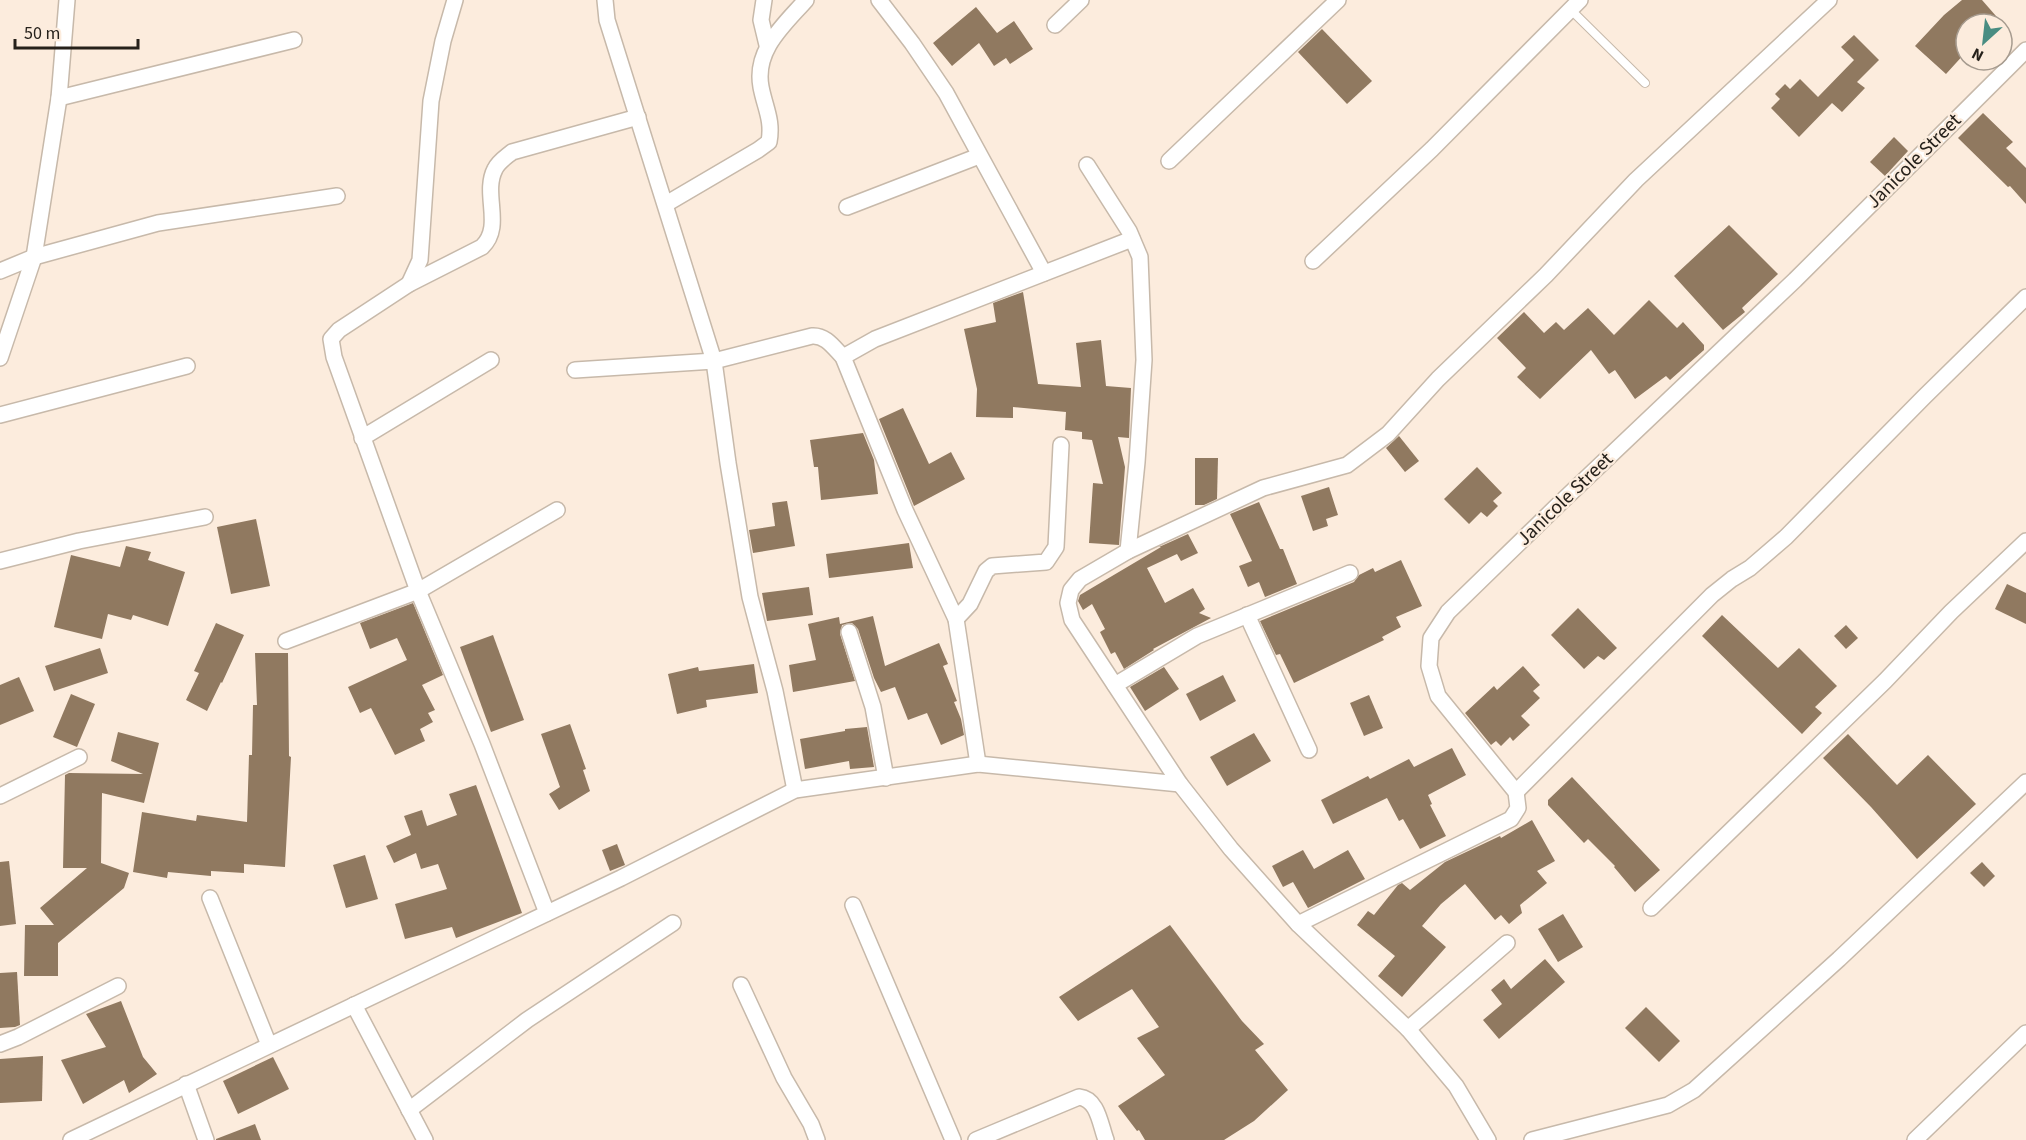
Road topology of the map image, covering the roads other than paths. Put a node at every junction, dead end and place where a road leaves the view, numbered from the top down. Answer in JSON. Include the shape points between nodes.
{"nodes":[{"id":1,"x":67,"y":0,"type":"edge"},
{"id":2,"x":455,"y":0,"type":"edge"},
{"id":3,"x":605,"y":0,"type":"edge"},
{"id":4,"x":764,"y":0,"type":"edge"},
{"id":5,"x":806,"y":0,"type":"edge"},
{"id":6,"x":879,"y":0,"type":"edge"},
{"id":7,"x":1081,"y":0,"type":"edge"},
{"id":8,"x":1338,"y":0,"type":"edge"},
{"id":9,"x":1829,"y":0,"type":"edge"},
{"id":10,"x":1575,"y":5,"type":"edge"},
{"id":11,"x":1055,"y":25,"type":"dead end"},
{"id":12,"x":294,"y":40,"type":"dead end"},
{"id":13,"x":767,"y":45,"type":"junction"},
{"id":14,"x":2026,"y":50,"type":"edge"},
{"id":15,"x":1645,"y":83,"type":"dead end"},
{"id":16,"x":59,"y":98,"type":"junction"},
{"id":17,"x":638,"y":117,"type":"junction"},
{"id":18,"x":979,"y":156,"type":"junction"},
{"id":19,"x":1168,"y":161,"type":"dead end"},
{"id":20,"x":1088,"y":165,"type":"dead end"},
{"id":21,"x":337,"y":196,"type":"dead end"},
{"id":22,"x":666,"y":204,"type":"junction"},
{"id":23,"x":847,"y":207,"type":"dead end"},
{"id":24,"x":1132,"y":239,"type":"junction"},
{"id":25,"x":34,"y":257,"type":"junction"},
{"id":26,"x":1313,"y":261,"type":"dead end"},
{"id":27,"x":0,"y":271,"type":"edge"},
{"id":28,"x":1044,"y":273,"type":"junction"},
{"id":29,"x":409,"y":284,"type":"junction"},
{"id":30,"x":2026,"y":297,"type":"edge"},
{"id":31,"x":843,"y":357,"type":"junction"},
{"id":32,"x":0,"y":358,"type":"edge"},
{"id":33,"x":491,"y":360,"type":"dead end"},
{"id":34,"x":714,"y":361,"type":"junction"},
{"id":35,"x":187,"y":366,"type":"dead end"},
{"id":36,"x":575,"y":370,"type":"dead end"},
{"id":37,"x":0,"y":415,"type":"edge"},
{"id":38,"x":362,"y":438,"type":"junction"},
{"id":39,"x":1061,"y":445,"type":"dead end"},
{"id":40,"x":556,"y":510,"type":"dead end"},
{"id":41,"x":205,"y":517,"type":"dead end"},
{"id":42,"x":2026,"y":541,"type":"edge"},
{"id":43,"x":1128,"y":551,"type":"junction"},
{"id":44,"x":0,"y":561,"type":"edge"},
{"id":45,"x":1350,"y":573,"type":"dead end"},
{"id":46,"x":418,"y":591,"type":"junction"},
{"id":47,"x":1247,"y":615,"type":"junction"},
{"id":48,"x":956,"y":619,"type":"junction"},
{"id":49,"x":849,"y":632,"type":"dead end"},
{"id":50,"x":286,"y":641,"type":"dead end"},
{"id":51,"x":1115,"y":685,"type":"junction"},
{"id":52,"x":1309,"y":750,"type":"dead end"},
{"id":53,"x":79,"y":757,"type":"dead end"},
{"id":54,"x":978,"y":764,"type":"junction"},
{"id":55,"x":886,"y":778,"type":"junction"},
{"id":56,"x":2026,"y":782,"type":"edge"},
{"id":57,"x":1180,"y":784,"type":"junction"},
{"id":58,"x":795,"y":790,"type":"junction"},
{"id":59,"x":1516,"y":792,"type":"junction"},
{"id":60,"x":0,"y":796,"type":"edge"},
{"id":61,"x":210,"y":898,"type":"dead end"},
{"id":62,"x":853,"y":905,"type":"dead end"},
{"id":63,"x":1651,"y":908,"type":"dead end"},
{"id":64,"x":547,"y":913,"type":"junction"},
{"id":65,"x":673,"y":923,"type":"dead end"},
{"id":66,"x":1299,"y":924,"type":"junction"},
{"id":67,"x":1507,"y":943,"type":"dead end"},
{"id":68,"x":741,"y":985,"type":"dead end"},
{"id":69,"x":118,"y":986,"type":"dead end"},
{"id":70,"x":354,"y":1005,"type":"junction"},
{"id":71,"x":1408,"y":1029,"type":"junction"},
{"id":72,"x":2026,"y":1033,"type":"edge"},
{"id":73,"x":0,"y":1044,"type":"edge"},
{"id":74,"x":269,"y":1045,"type":"junction"},
{"id":75,"x":186,"y":1084,"type":"junction"},
{"id":76,"x":409,"y":1110,"type":"junction"},
{"id":77,"x":71,"y":1140,"type":"edge"},
{"id":78,"x":206,"y":1140,"type":"edge"},
{"id":79,"x":425,"y":1140,"type":"edge"},
{"id":80,"x":817,"y":1140,"type":"edge"},
{"id":81,"x":953,"y":1140,"type":"edge"},
{"id":82,"x":976,"y":1140,"type":"edge"},
{"id":83,"x":1106,"y":1140,"type":"edge"},
{"id":84,"x":1488,"y":1140,"type":"edge"},
{"id":85,"x":1532,"y":1140,"type":"edge"},
{"id":86,"x":1915,"y":1140,"type":"edge"}],
"edges":[{"from":1,"to":16,"type":"street"},
{"from":2,"to":29,"type":"street","via":[[430,101],[420,260]]},
{"from":3,"to":17,"type":"street","via":[[607,20]]},
{"from":4,"to":13,"type":"street","via":[[761,20]]},
{"from":5,"to":13,"type":"street"},
{"from":6,"to":18,"type":"street","via":[[946,93]]},
{"from":7,"to":11,"type":"street"},
{"from":8,"to":19,"type":"street"},
{"from":9,"to":43,"type":"street","via":[[1636,180],[1388,434],[1347,465],[1263,488]]},
{"from":10,"to":15,"type":"lane"},
{"from":10,"to":26,"type":"street","via":[[1432,149]]},
{"from":12,"to":16,"type":"street"},
{"from":13,"to":22,"type":"street","via":[[760,67],[760,86],[772,126],[769,142]]},
{"from":14,"to":59,"type":"street","name":"Janicole Street","via":[[1795,280],[1448,612],[1431,638],[1429,666],[1438,696]]},
{"from":16,"to":25,"type":"street"},
{"from":17,"to":22,"type":"street"},
{"from":17,"to":29,"type":"street","via":[[512,152],[495,166],[490,179],[490,240]]},
{"from":18,"to":23,"type":"street"},
{"from":18,"to":28,"type":"street"},
{"from":20,"to":24,"type":"street"},
{"from":21,"to":25,"type":"street","via":[[158,223]]},
{"from":22,"to":34,"type":"street"},
{"from":24,"to":28,"type":"street"},
{"from":24,"to":43,"type":"street","via":[[1140,257],[1144,360]]},
{"from":25,"to":27,"type":"street"},
{"from":25,"to":32,"type":"street"},
{"from":28,"to":31,"type":"street","via":[[875,339]]},
{"from":29,"to":38,"type":"street","via":[[331,339]]},
{"from":30,"to":59,"type":"street","via":[[1786,537],[1712,595]]},
{"from":31,"to":34,"type":"street","via":[[819,336]]},
{"from":31,"to":48,"type":"street","via":[[905,510]]},
{"from":33,"to":38,"type":"street"},
{"from":34,"to":36,"type":"street"},
{"from":34,"to":58,"type":"street","via":[[750,597],[775,691]]},
{"from":35,"to":37,"type":"street"},
{"from":38,"to":46,"type":"street"},
{"from":39,"to":48,"type":"street","via":[[1056,547],[1046,562],[992,566],[970,604]]},
{"from":40,"to":46,"type":"street"},
{"from":41,"to":44,"type":"street"},
{"from":42,"to":63,"type":"street"},
{"from":43,"to":51,"type":"street","via":[[1080,579],[1071,590],[1068,603],[1072,620]]},
{"from":45,"to":47,"type":"street"},
{"from":46,"to":50,"type":"street"},
{"from":46,"to":64,"type":"street","via":[[483,744]]},
{"from":47,"to":51,"type":"street","via":[[1197,636]]},
{"from":47,"to":52,"type":"street"},
{"from":48,"to":54,"type":"street"},
{"from":49,"to":55,"type":"street","via":[[873,706]]},
{"from":51,"to":57,"type":"street"},
{"from":53,"to":60,"type":"street"},
{"from":54,"to":55,"type":"street"},
{"from":54,"to":57,"type":"street"},
{"from":55,"to":58,"type":"street"},
{"from":56,"to":85,"type":"street","via":[[1694,1090],[1668,1105]]},
{"from":57,"to":66,"type":"street","via":[[1231,849]]},
{"from":58,"to":64,"type":"street"},
{"from":59,"to":66,"type":"street","via":[[1518,808],[1511,819]]},
{"from":61,"to":74,"type":"street"},
{"from":62,"to":81,"type":"street"},
{"from":64,"to":70,"type":"street"},
{"from":65,"to":76,"type":"street","via":[[527,1020]]},
{"from":66,"to":71,"type":"street"},
{"from":67,"to":71,"type":"street"},
{"from":68,"to":80,"type":"street"},
{"from":69,"to":73,"type":"street"},
{"from":70,"to":74,"type":"street"},
{"from":70,"to":76,"type":"street"},
{"from":71,"to":84,"type":"street","via":[[1456,1086]]},
{"from":72,"to":86,"type":"street"},
{"from":74,"to":75,"type":"street"},
{"from":75,"to":77,"type":"street"},
{"from":75,"to":78,"type":"street"},
{"from":76,"to":79,"type":"street"},
{"from":82,"to":83,"type":"street","via":[[1079,1097],[1093,1104]]}]}
